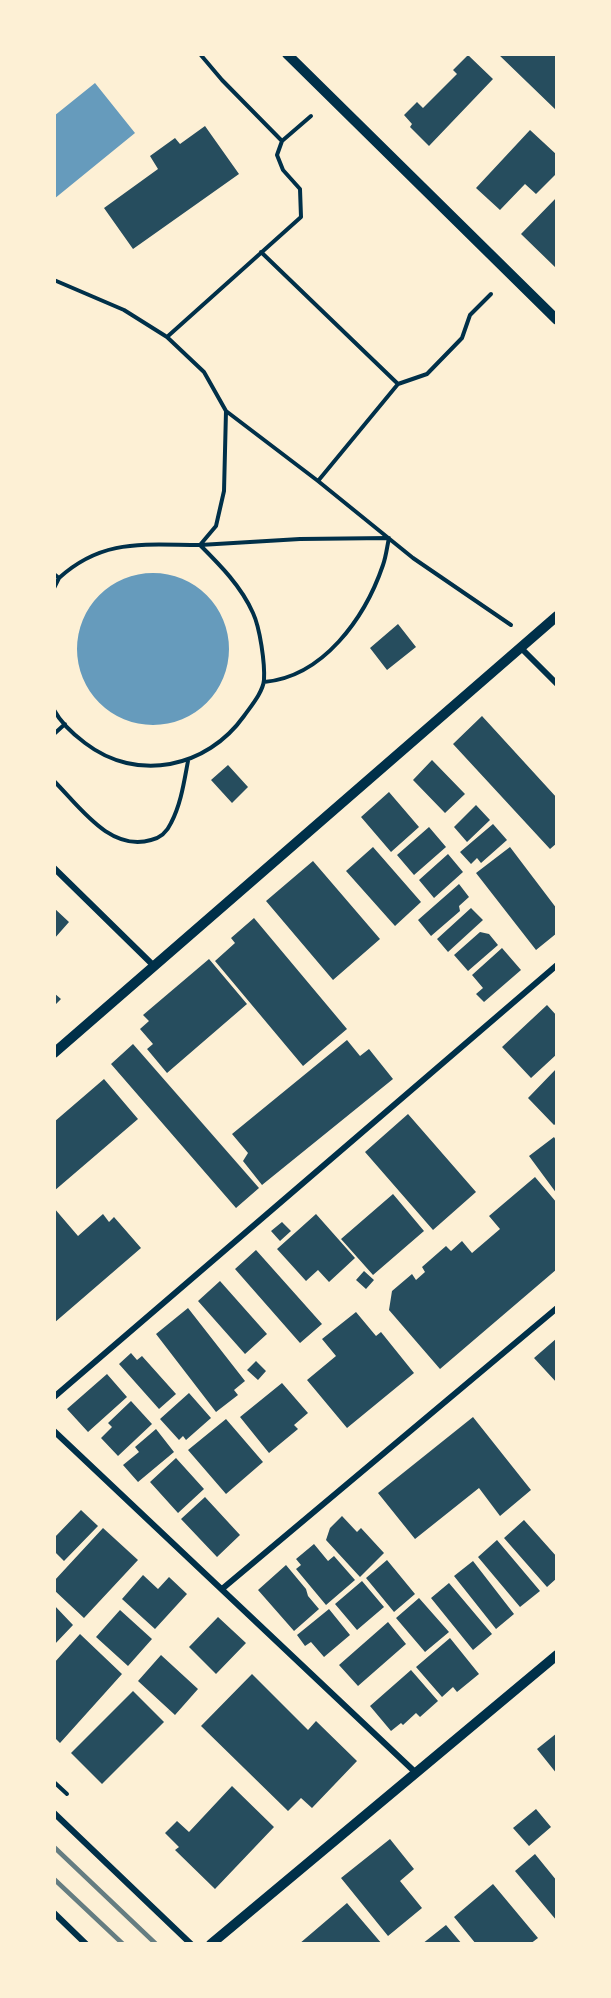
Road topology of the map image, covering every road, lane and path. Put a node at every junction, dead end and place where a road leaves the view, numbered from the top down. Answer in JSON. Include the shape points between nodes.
{"nodes":[{"id":1,"x":200,"y":54,"type":"edge"},
{"id":2,"x":287,"y":54,"type":"edge"},
{"id":3,"x":311,"y":116,"type":"dead end"},
{"id":4,"x":282,"y":141,"type":"junction"},
{"id":5,"x":261,"y":252,"type":"junction"},
{"id":6,"x":54,"y":280,"type":"edge"},
{"id":7,"x":491,"y":294,"type":"dead end"},
{"id":8,"x":557,"y":320,"type":"edge"},
{"id":9,"x":167,"y":338,"type":"junction"},
{"id":10,"x":398,"y":384,"type":"junction"},
{"id":11,"x":226,"y":411,"type":"junction"},
{"id":12,"x":318,"y":481,"type":"junction"},
{"id":13,"x":389,"y":538,"type":"junction"},
{"id":14,"x":200,"y":545,"type":"junction"},
{"id":15,"x":54,"y":574,"type":"edge"},
{"id":16,"x":59,"y":578,"type":"junction"},
{"id":17,"x":54,"y":588,"type":"edge"},
{"id":18,"x":557,"y":616,"type":"edge"},
{"id":19,"x":510,"y":625,"type":"dead end"},
{"id":20,"x":521,"y":648,"type":"junction"},
{"id":21,"x":264,"y":682,"type":"junction"},
{"id":22,"x":557,"y":684,"type":"edge"},
{"id":23,"x":54,"y":710,"type":"edge"},
{"id":24,"x":65,"y":724,"type":"junction"},
{"id":25,"x":54,"y":734,"type":"edge"},
{"id":26,"x":188,"y":761,"type":"junction"},
{"id":27,"x":54,"y":781,"type":"edge"},
{"id":28,"x":54,"y":867,"type":"edge"},
{"id":29,"x":557,"y":965,"type":"edge"},
{"id":30,"x":154,"y":966,"type":"junction"},
{"id":31,"x":54,"y":1053,"type":"edge"},
{"id":32,"x":557,"y":1308,"type":"edge"},
{"id":33,"x":54,"y":1397,"type":"edge"},
{"id":34,"x":54,"y":1431,"type":"edge"},
{"id":35,"x":222,"y":1589,"type":"junction"},
{"id":36,"x":557,"y":1655,"type":"edge"},
{"id":37,"x":415,"y":1772,"type":"junction"},
{"id":38,"x":54,"y":1813,"type":"edge"},
{"id":39,"x":54,"y":1913,"type":"edge"},
{"id":40,"x":86,"y":1944,"type":"edge"},
{"id":41,"x":191,"y":1944,"type":"edge"},
{"id":42,"x":211,"y":1944,"type":"edge"}],
"edges":[{"from":1,"to":4,"type":"path"},
{"from":2,"to":8,"type":"street"},
{"from":3,"to":4,"type":"path"},
{"from":4,"to":5,"type":"path","via":[[277,155],[300,189],[301,217]]},
{"from":5,"to":9,"type":"path"},
{"from":5,"to":10,"type":"path"},
{"from":6,"to":9,"type":"path","via":[[124,310]]},
{"from":7,"to":10,"type":"path","via":[[470,315],[462,338],[428,374]]},
{"from":9,"to":11,"type":"path","via":[[204,372]]},
{"from":10,"to":12,"type":"path"},
{"from":11,"to":12,"type":"path"},
{"from":11,"to":14,"type":"path","via":[[225,491],[216,526]]},
{"from":12,"to":13,"type":"path"},
{"from":13,"to":14,"type":"path"},
{"from":13,"to":19,"type":"path"},
{"from":13,"to":21,"type":"path","via":[[384,565],[352,626],[329,652],[296,675]]},
{"from":14,"to":16,"type":"path","via":[[118,546],[74,564]]},
{"from":14,"to":21,"type":"path","via":[[242,592],[254,614]]},
{"from":15,"to":16,"type":"path"},
{"from":16,"to":17,"type":"path"},
{"from":18,"to":20,"type":"street"},
{"from":20,"to":22,"type":"street"},
{"from":20,"to":30,"type":"street"},
{"from":21,"to":26,"type":"path","via":[[236,728]]},
{"from":23,"to":24,"type":"path"},
{"from":24,"to":25,"type":"path"},
{"from":24,"to":26,"type":"path","via":[[94,750],[115,761],[160,766]]},
{"from":26,"to":27,"type":"path","via":[[170,825],[159,838],[143,843],[116,839]]},
{"from":28,"to":30,"type":"street"},
{"from":29,"to":33,"type":"street"},
{"from":30,"to":31,"type":"street"},
{"from":32,"to":35,"type":"street"},
{"from":34,"to":35,"type":"street"},
{"from":35,"to":37,"type":"street"},
{"from":36,"to":37,"type":"street"},
{"from":37,"to":42,"type":"street"},
{"from":38,"to":41,"type":"street"},
{"from":39,"to":40,"type":"street"}]}
